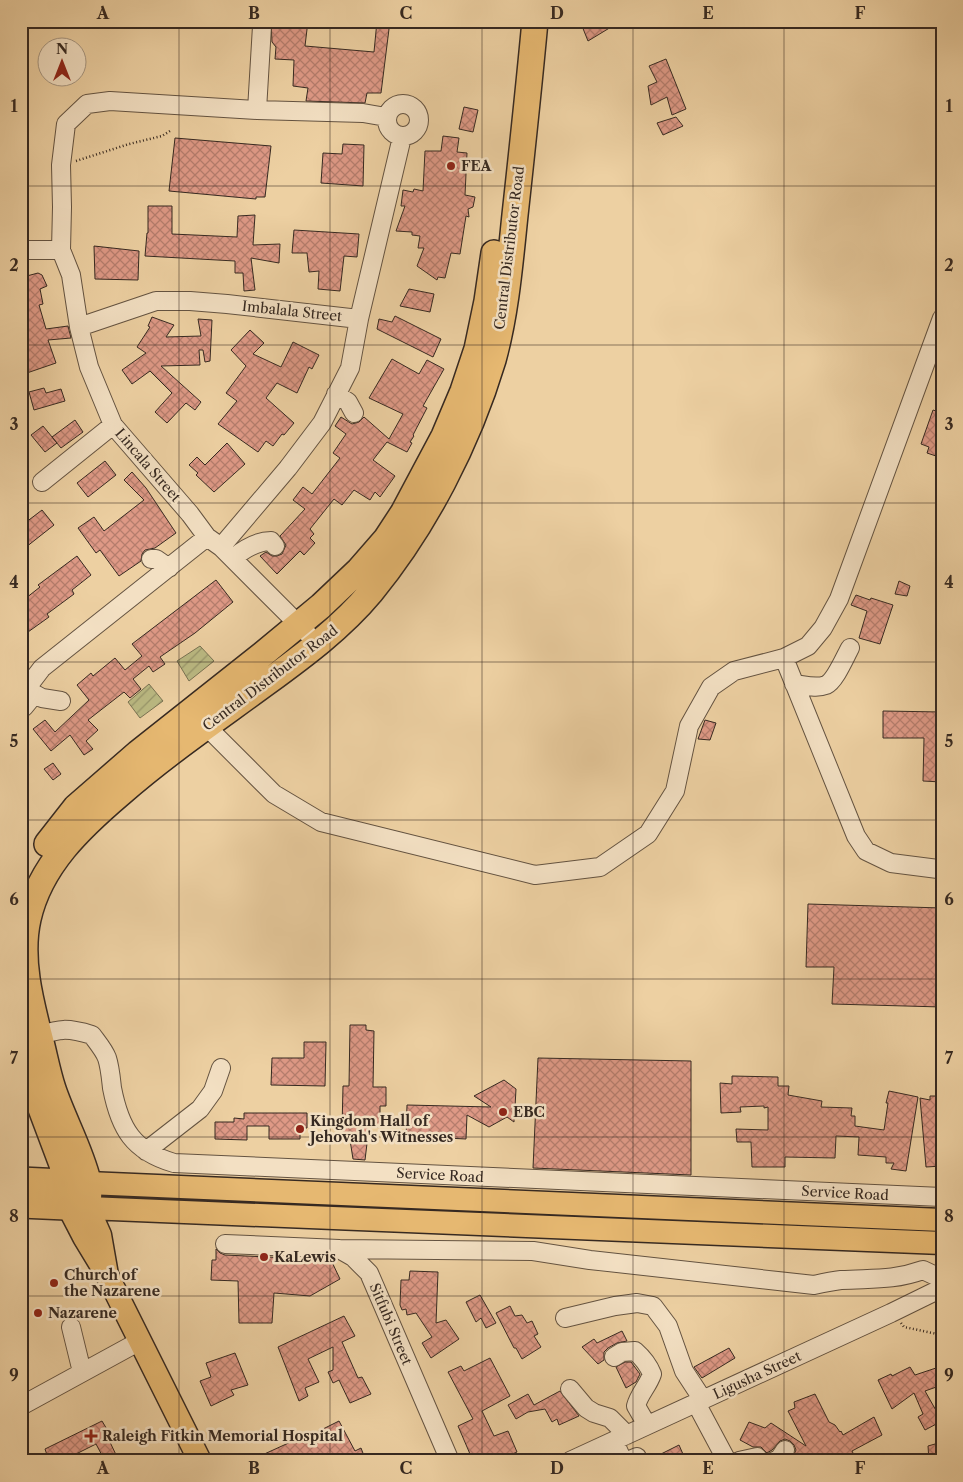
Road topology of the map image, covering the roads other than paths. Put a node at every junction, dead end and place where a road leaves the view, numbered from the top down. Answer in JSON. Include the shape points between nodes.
{"nodes":[{"id":1,"x":519,"y":21,"type":"edge"},
{"id":2,"x":535,"y":21,"type":"edge"},
{"id":3,"x":262,"y":26,"type":"dead end"},
{"id":4,"x":257,"y":110,"type":"junction"},
{"id":5,"x":386,"y":117,"type":"junction"},
{"id":6,"x":402,"y":136,"type":"junction"},
{"id":7,"x":21,"y":250,"type":"edge"},
{"id":8,"x":61,"y":250,"type":"junction"},
{"id":9,"x":942,"y":318,"type":"edge"},
{"id":10,"x":359,"y":319,"type":"junction"},
{"id":11,"x":79,"y":327,"type":"junction"},
{"id":12,"x":339,"y":388,"type":"junction"},
{"id":13,"x":355,"y":404,"type":"dead end"},
{"id":14,"x":113,"y":425,"type":"junction"},
{"id":15,"x":42,"y":482,"type":"dead end"},
{"id":16,"x":276,"y":546,"type":"dead end"},
{"id":17,"x":221,"y":548,"type":"junction"},
{"id":18,"x":151,"y":559,"type":"dead end"},
{"id":19,"x":169,"y":568,"type":"junction"},
{"id":20,"x":299,"y":624,"type":"junction"},
{"id":21,"x":318,"y":644,"type":"junction"},
{"id":22,"x":850,"y":648,"type":"dead end"},
{"id":23,"x":784,"y":658,"type":"junction"},
{"id":24,"x":794,"y":684,"type":"junction"},
{"id":25,"x":27,"y":687,"type":"edge"},
{"id":26,"x":61,"y":702,"type":"dead end"},
{"id":27,"x":21,"y":708,"type":"edge"},
{"id":28,"x":200,"y":718,"type":"junction"},
{"id":29,"x":938,"y":869,"type":"dead end"},
{"id":30,"x":21,"y":893,"type":"edge"},
{"id":31,"x":23,"y":930,"type":"edge"},
{"id":32,"x":27,"y":1038,"type":"edge"},
{"id":33,"x":221,"y":1068,"type":"dead end"},
{"id":34,"x":146,"y":1151,"type":"junction"},
{"id":35,"x":21,"y":1180,"type":"edge"},
{"id":36,"x":79,"y":1183,"type":"junction"},
{"id":37,"x":942,"y":1197,"type":"edge"},
{"id":38,"x":21,"y":1205,"type":"edge"},
{"id":39,"x":78,"y":1208,"type":"junction"},
{"id":40,"x":942,"y":1220,"type":"edge"},
{"id":41,"x":942,"y":1243,"type":"edge"},
{"id":42,"x":225,"y":1244,"type":"dead end"},
{"id":43,"x":339,"y":1249,"type":"junction"},
{"id":44,"x":942,"y":1279,"type":"edge"},
{"id":45,"x":942,"y":1288,"type":"edge"},
{"id":46,"x":566,"y":1318,"type":"dead end"},
{"id":47,"x":71,"y":1327,"type":"dead end"},
{"id":48,"x":140,"y":1341,"type":"junction"},
{"id":49,"x":614,"y":1357,"type":"dead end"},
{"id":50,"x":82,"y":1372,"type":"junction"},
{"id":51,"x":570,"y":1389,"type":"dead end"},
{"id":52,"x":699,"y":1401,"type":"junction"},
{"id":53,"x":21,"y":1406,"type":"edge"},
{"id":54,"x":647,"y":1425,"type":"junction"},
{"id":55,"x":620,"y":1438,"type":"junction"},
{"id":56,"x":638,"y":1457,"type":"dead end"},
{"id":57,"x":200,"y":1461,"type":"edge"},
{"id":58,"x":450,"y":1461,"type":"edge"},
{"id":59,"x":570,"y":1461,"type":"edge"},
{"id":60,"x":727,"y":1461,"type":"edge"},
{"id":61,"x":739,"y":1461,"type":"edge"},
{"id":62,"x":760,"y":1461,"type":"edge"}],
"edges":[{"from":1,"to":20,"type":"highway","name":"Central Distributor Road","via":[[487,301],[477,349],[463,391],[444,436],[386,539],[359,570]]},
{"from":2,"to":21,"type":"highway","name":"Central Distributor Road","via":[[504,309],[494,357],[462,442],[422,520],[369,594]]},
{"from":3,"to":4,"type":"street"},
{"from":4,"to":5,"type":"street","via":[[363,113]]},
{"from":4,"to":8,"type":"street","via":[[110,101],[87,104],[66,124],[61,165]]},
{"from":5,"to":6,"type":"street","via":[[388,128]]},
{"from":5,"to":6,"type":"street","via":[[397,104],[409,104],[417,112],[417,128],[413,133]]},
{"from":6,"to":10,"type":"street"},
{"from":7,"to":8,"type":"street"},
{"from":8,"to":11,"type":"street","name":"Lincala Street","via":[[71,275]]},
{"from":9,"to":23,"type":"street","via":[[839,599],[823,628],[808,646]]},
{"from":10,"to":11,"type":"street","name":"Imbalala Street","via":[[227,304],[156,301]]},
{"from":10,"to":12,"type":"street","name":"Imbalala Street","via":[[350,368]]},
{"from":11,"to":14,"type":"street","name":"Lincala Street","via":[[89,367]]},
{"from":12,"to":13,"type":"street"},
{"from":12,"to":17,"type":"street","name":"Imbalala Street","via":[[322,422],[299,454]]},
{"from":14,"to":15,"type":"street"},
{"from":14,"to":17,"type":"street","name":"Lincala Street"},
{"from":16,"to":17,"type":"street","via":[[271,542],[245,548]]},
{"from":17,"to":19,"type":"street","name":"Imbalala Street"},
{"from":17,"to":20,"type":"street","name":"Lincala Street"},
{"from":18,"to":19,"type":"street"},
{"from":19,"to":25,"type":"street","name":"Imbalala Street","via":[[42,668]]},
{"from":20,"to":21,"type":"street","name":"Lincala Street"},
{"from":20,"to":28,"type":"highway","name":"Central Distributor Road"},
{"from":21,"to":28,"type":"highway","name":"Central Distributor Road"},
{"from":22,"to":24,"type":"street","via":[[828,685]]},
{"from":23,"to":24,"type":"street"},
{"from":23,"to":28,"type":"street","via":[[734,671],[711,687],[689,726],[675,790],[648,834],[600,867],[535,875],[321,822],[274,794]]},
{"from":24,"to":29,"type":"street","via":[[856,836],[866,850],[891,863]]},
{"from":25,"to":26,"type":"street","via":[[42,698]]},
{"from":25,"to":27,"type":"street","name":"Imbalala Street","via":[[33,696]]},
{"from":28,"to":30,"type":"highway","name":"Central Distributor Road","via":[[138,753],[76,807],[49,842]]},
{"from":28,"to":31,"type":"highway","name":"Central Distributor Road","via":[[146,772],[86,823],[59,854],[37,891]]},
{"from":31,"to":32,"type":"highway","name":"Central Distributor Road","via":[[32,1007]]},
{"from":32,"to":34,"type":"street","name":"Service Road","via":[[71,1029],[92,1035],[107,1058],[122,1124],[133,1141]]},
{"from":32,"to":36,"type":"highway","name":"Central Distributor Road","via":[[52,1087]]},
{"from":33,"to":34,"type":"street","via":[[213,1091],[200,1109]]},
{"from":34,"to":37,"type":"street","name":"Service Road","via":[[174,1163],[188,1164]]},
{"from":35,"to":36,"type":"highway"},
{"from":36,"to":39,"type":"highway","name":"Central Distributor Road"},
{"from":36,"to":40,"type":"main road"},
{"from":38,"to":39,"type":"highway"},
{"from":39,"to":41,"type":"main road"},
{"from":39,"to":48,"type":"main road","via":[[100,1235],[107,1274]]},
{"from":42,"to":43,"type":"street"},
{"from":43,"to":44,"type":"street","via":[[533,1251],[618,1264],[814,1285],[840,1280],[880,1280],[923,1270]]},
{"from":43,"to":58,"type":"street","name":"Sitfubi Street","via":[[353,1256],[370,1273]]},
{"from":45,"to":52,"type":"street","name":"Ligusha Street"},
{"from":46,"to":52,"type":"street","via":[[615,1306],[637,1303],[653,1306],[668,1326]]},
{"from":47,"to":50,"type":"street"},
{"from":48,"to":50,"type":"street"},
{"from":48,"to":57,"type":"main road"},
{"from":49,"to":54,"type":"street","via":[[622,1352],[636,1351],[649,1367],[652,1374],[638,1396],[636,1406]]},
{"from":50,"to":53,"type":"street"},
{"from":51,"to":55,"type":"street","via":[[586,1408],[610,1418]]},
{"from":52,"to":54,"type":"street","name":"Ligusha Street"},
{"from":52,"to":60,"type":"street"},
{"from":54,"to":55,"type":"street","name":"Ligusha Street"},
{"from":55,"to":56,"type":"street","via":[[622,1459]]},
{"from":55,"to":59,"type":"street","name":"Ligusha Street"},
{"from":61,"to":62,"type":"street","via":[[757,1457]]}]}
